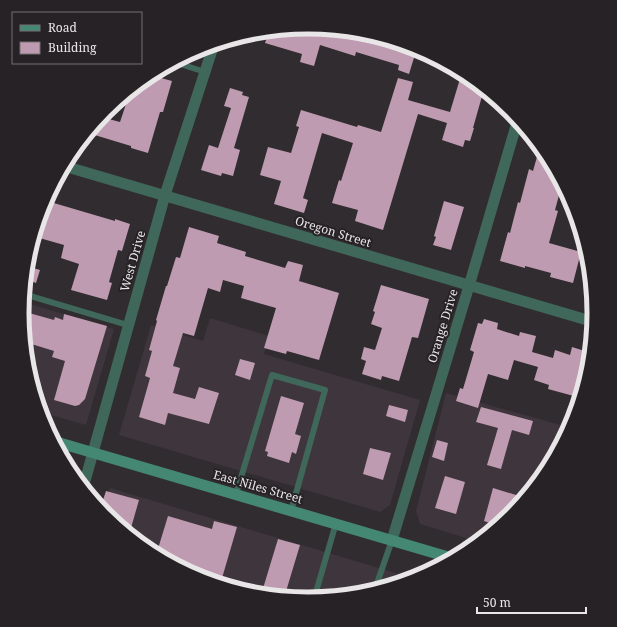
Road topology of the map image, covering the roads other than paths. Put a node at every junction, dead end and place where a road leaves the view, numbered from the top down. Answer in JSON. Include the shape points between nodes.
{"nodes":[{"id":1,"x":212,"y":52,"type":"edge"},
{"id":2,"x":182,"y":65,"type":"edge"},
{"id":3,"x":205,"y":72,"type":"junction"},
{"id":4,"x":516,"y":126,"type":"edge"},
{"id":5,"x":70,"y":168,"type":"edge"},
{"id":6,"x":165,"y":195,"type":"junction"},
{"id":7,"x":469,"y":286,"type":"junction"},
{"id":8,"x":30,"y":296,"type":"edge"},
{"id":9,"x":588,"y":320,"type":"edge"},
{"id":10,"x":128,"y":325,"type":"junction"},
{"id":11,"x":61,"y":443,"type":"edge"},
{"id":12,"x":92,"y":452,"type":"junction"},
{"id":13,"x":85,"y":481,"type":"edge"},
{"id":14,"x":236,"y":494,"type":"junction"},
{"id":15,"x":291,"y":511,"type":"junction"},
{"id":16,"x":336,"y":523,"type":"junction"},
{"id":17,"x":392,"y":540,"type":"junction"},
{"id":18,"x":448,"y":556,"type":"edge"},
{"id":19,"x":377,"y":584,"type":"edge"},
{"id":20,"x":316,"y":593,"type":"edge"}],
"edges":[{"from":1,"to":3,"type":"street","name":"West Drive"},
{"from":2,"to":3,"type":"lane"},
{"from":3,"to":6,"type":"street","name":"West Drive"},
{"from":4,"to":7,"type":"street","name":"Orange Drive"},
{"from":5,"to":6,"type":"street","name":"Oregon Street"},
{"from":6,"to":7,"type":"street","name":"Oregon Street"},
{"from":6,"to":10,"type":"street","name":"West Drive"},
{"from":7,"to":9,"type":"street","name":"Oregon Street"},
{"from":7,"to":17,"type":"street","name":"Orange Drive"},
{"from":8,"to":10,"type":"lane"},
{"from":10,"to":12,"type":"street","name":"West Drive"},
{"from":11,"to":12,"type":"main road","name":"East Niles Street"},
{"from":12,"to":13,"type":"street","name":"West Drive"},
{"from":12,"to":14,"type":"main road","name":"East Niles Street"},
{"from":14,"to":15,"type":"main road","name":"East Niles Street"},
{"from":14,"to":15,"type":"lane","via":[[272,375],[325,390]]},
{"from":15,"to":16,"type":"main road","name":"East Niles Street"},
{"from":16,"to":17,"type":"main road","name":"East Niles Street"},
{"from":16,"to":20,"type":"lane"},
{"from":17,"to":18,"type":"main road","name":"East Niles Street"},
{"from":17,"to":19,"type":"lane"}]}
